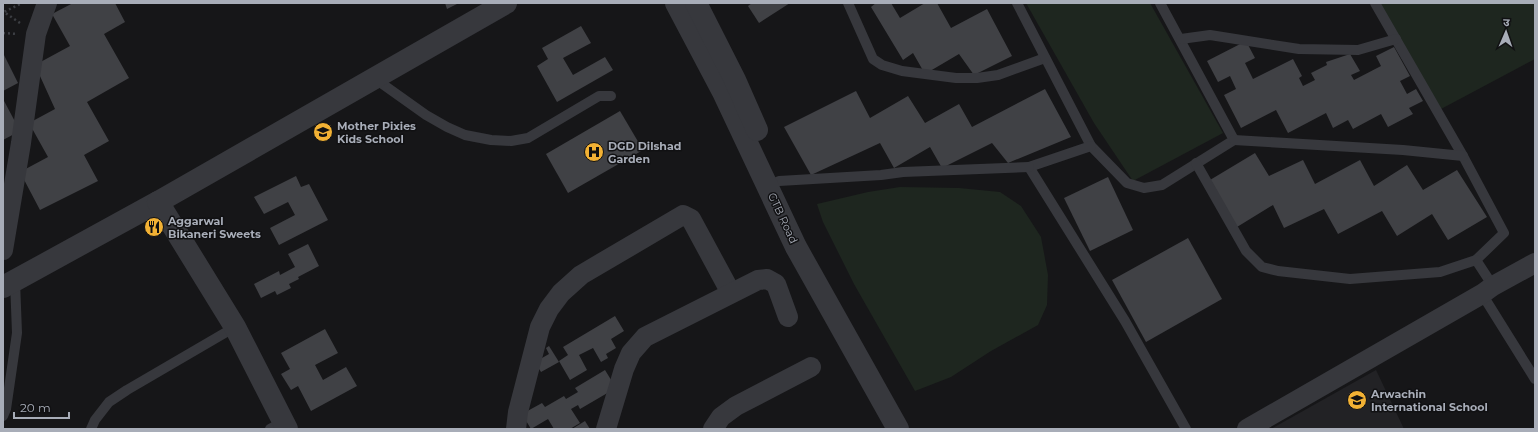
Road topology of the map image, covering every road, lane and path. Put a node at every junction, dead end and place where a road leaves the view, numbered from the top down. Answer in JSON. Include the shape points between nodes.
{"nodes":[{"id":1,"x":47,"y":3,"type":"edge"},
{"id":2,"x":506,"y":3,"type":"edge"},
{"id":3,"x":676,"y":3,"type":"edge"},
{"id":4,"x":696,"y":3,"type":"edge"},
{"id":5,"x":848,"y":3,"type":"edge"},
{"id":6,"x":1017,"y":3,"type":"edge"},
{"id":7,"x":1160,"y":3,"type":"edge"},
{"id":8,"x":1375,"y":3,"type":"edge"},
{"id":9,"x":1181,"y":39,"type":"junction"},
{"id":10,"x":1396,"y":39,"type":"junction"},
{"id":11,"x":1045,"y":58,"type":"junction"},
{"id":12,"x":374,"y":78,"type":"junction"},
{"id":13,"x":611,"y":96,"type":"dead end"},
{"id":14,"x":1234,"y":140,"type":"junction"},
{"id":15,"x":1091,"y":146,"type":"junction"},
{"id":16,"x":1463,"y":156,"type":"junction"},
{"id":17,"x":1196,"y":163,"type":"junction"},
{"id":18,"x":1029,"y":167,"type":"junction"},
{"id":19,"x":773,"y":184,"type":"junction"},
{"id":20,"x":158,"y":202,"type":"junction"},
{"id":21,"x":803,"y":244,"type":"junction"},
{"id":22,"x":3,"y":250,"type":"edge"},
{"id":23,"x":1476,"y":260,"type":"junction"},
{"id":24,"x":1535,"y":263,"type":"edge"},
{"id":25,"x":9,"y":284,"type":"edge"},
{"id":26,"x":1487,"y":290,"type":"junction"},
{"id":27,"x":732,"y":293,"type":"junction"},
{"id":28,"x":788,"y":317,"type":"dead end"},
{"id":29,"x":235,"y":327,"type":"junction"},
{"id":30,"x":811,"y":367,"type":"dead end"},
{"id":31,"x":1535,"y":379,"type":"edge"},
{"id":32,"x":3,"y":416,"type":"edge"},
{"id":33,"x":280,"y":427,"type":"edge"},
{"id":34,"x":1251,"y":428,"type":"edge"},
{"id":35,"x":91,"y":429,"type":"edge"},
{"id":36,"x":516,"y":429,"type":"edge"},
{"id":37,"x":606,"y":429,"type":"edge"},
{"id":38,"x":713,"y":429,"type":"edge"},
{"id":39,"x":898,"y":429,"type":"edge"},
{"id":40,"x":911,"y":429,"type":"edge"},
{"id":41,"x":1186,"y":429,"type":"edge"}],
"edges":[{"from":1,"to":22,"type":"street","via":[[36,34]]},
{"from":2,"to":12,"type":"street"},
{"from":3,"to":19,"type":"street","name":"GTB Road"},
{"from":4,"to":19,"type":"street","name":"GTB Road","via":[[735,80]]},
{"from":5,"to":11,"type":"lane","via":[[873,59],[882,66],[956,78],[977,78],[998,75]]},
{"from":6,"to":11,"type":"lane"},
{"from":7,"to":9,"type":"lane"},
{"from":8,"to":10,"type":"lane"},
{"from":9,"to":10,"type":"lane","via":[[1210,35],[1299,49],[1358,50]]},
{"from":9,"to":14,"type":"lane"},
{"from":10,"to":16,"type":"lane"},
{"from":11,"to":15,"type":"lane"},
{"from":12,"to":13,"type":"lane","via":[[447,127],[465,135],[491,140],[511,141],[528,138],[599,96]]},
{"from":12,"to":20,"type":"street"},
{"from":14,"to":16,"type":"lane"},
{"from":14,"to":17,"type":"lane"},
{"from":15,"to":17,"type":"lane","via":[[1128,184],[1144,188],[1162,185]]},
{"from":15,"to":18,"type":"lane"},
{"from":16,"to":23,"type":"lane","via":[[1504,233]]},
{"from":17,"to":23,"type":"lane","via":[[1246,251],[1262,266],[1278,271],[1350,279],[1440,272]]},
{"from":18,"to":19,"type":"lane","via":[[903,172]]},
{"from":18,"to":41,"type":"lane","via":[[1125,321]]},
{"from":19,"to":21,"type":"street","name":"GTB Road"},
{"from":20,"to":25,"type":"street"},
{"from":20,"to":29,"type":"street"},
{"from":21,"to":39,"type":"street","name":"GTB Road"},
{"from":21,"to":40,"type":"street","name":"GTB Road"},
{"from":23,"to":26,"type":"lane"},
{"from":24,"to":26,"type":"street"},
{"from":25,"to":32,"type":"lane","via":[[17,333]]},
{"from":26,"to":31,"type":"lane"},
{"from":26,"to":34,"type":"street"},
{"from":27,"to":28,"type":"street","via":[[758,280],[767,279],[776,284]]},
{"from":27,"to":36,"type":"street","via":[[691,218],[683,215],[580,275],[561,293],[540,327]]},
{"from":27,"to":37,"type":"street","via":[[645,337],[631,353],[624,369]]},
{"from":29,"to":33,"type":"street"},
{"from":29,"to":35,"type":"lane","via":[[109,402]]},
{"from":30,"to":38,"type":"street","via":[[736,406],[721,417]]}]}
